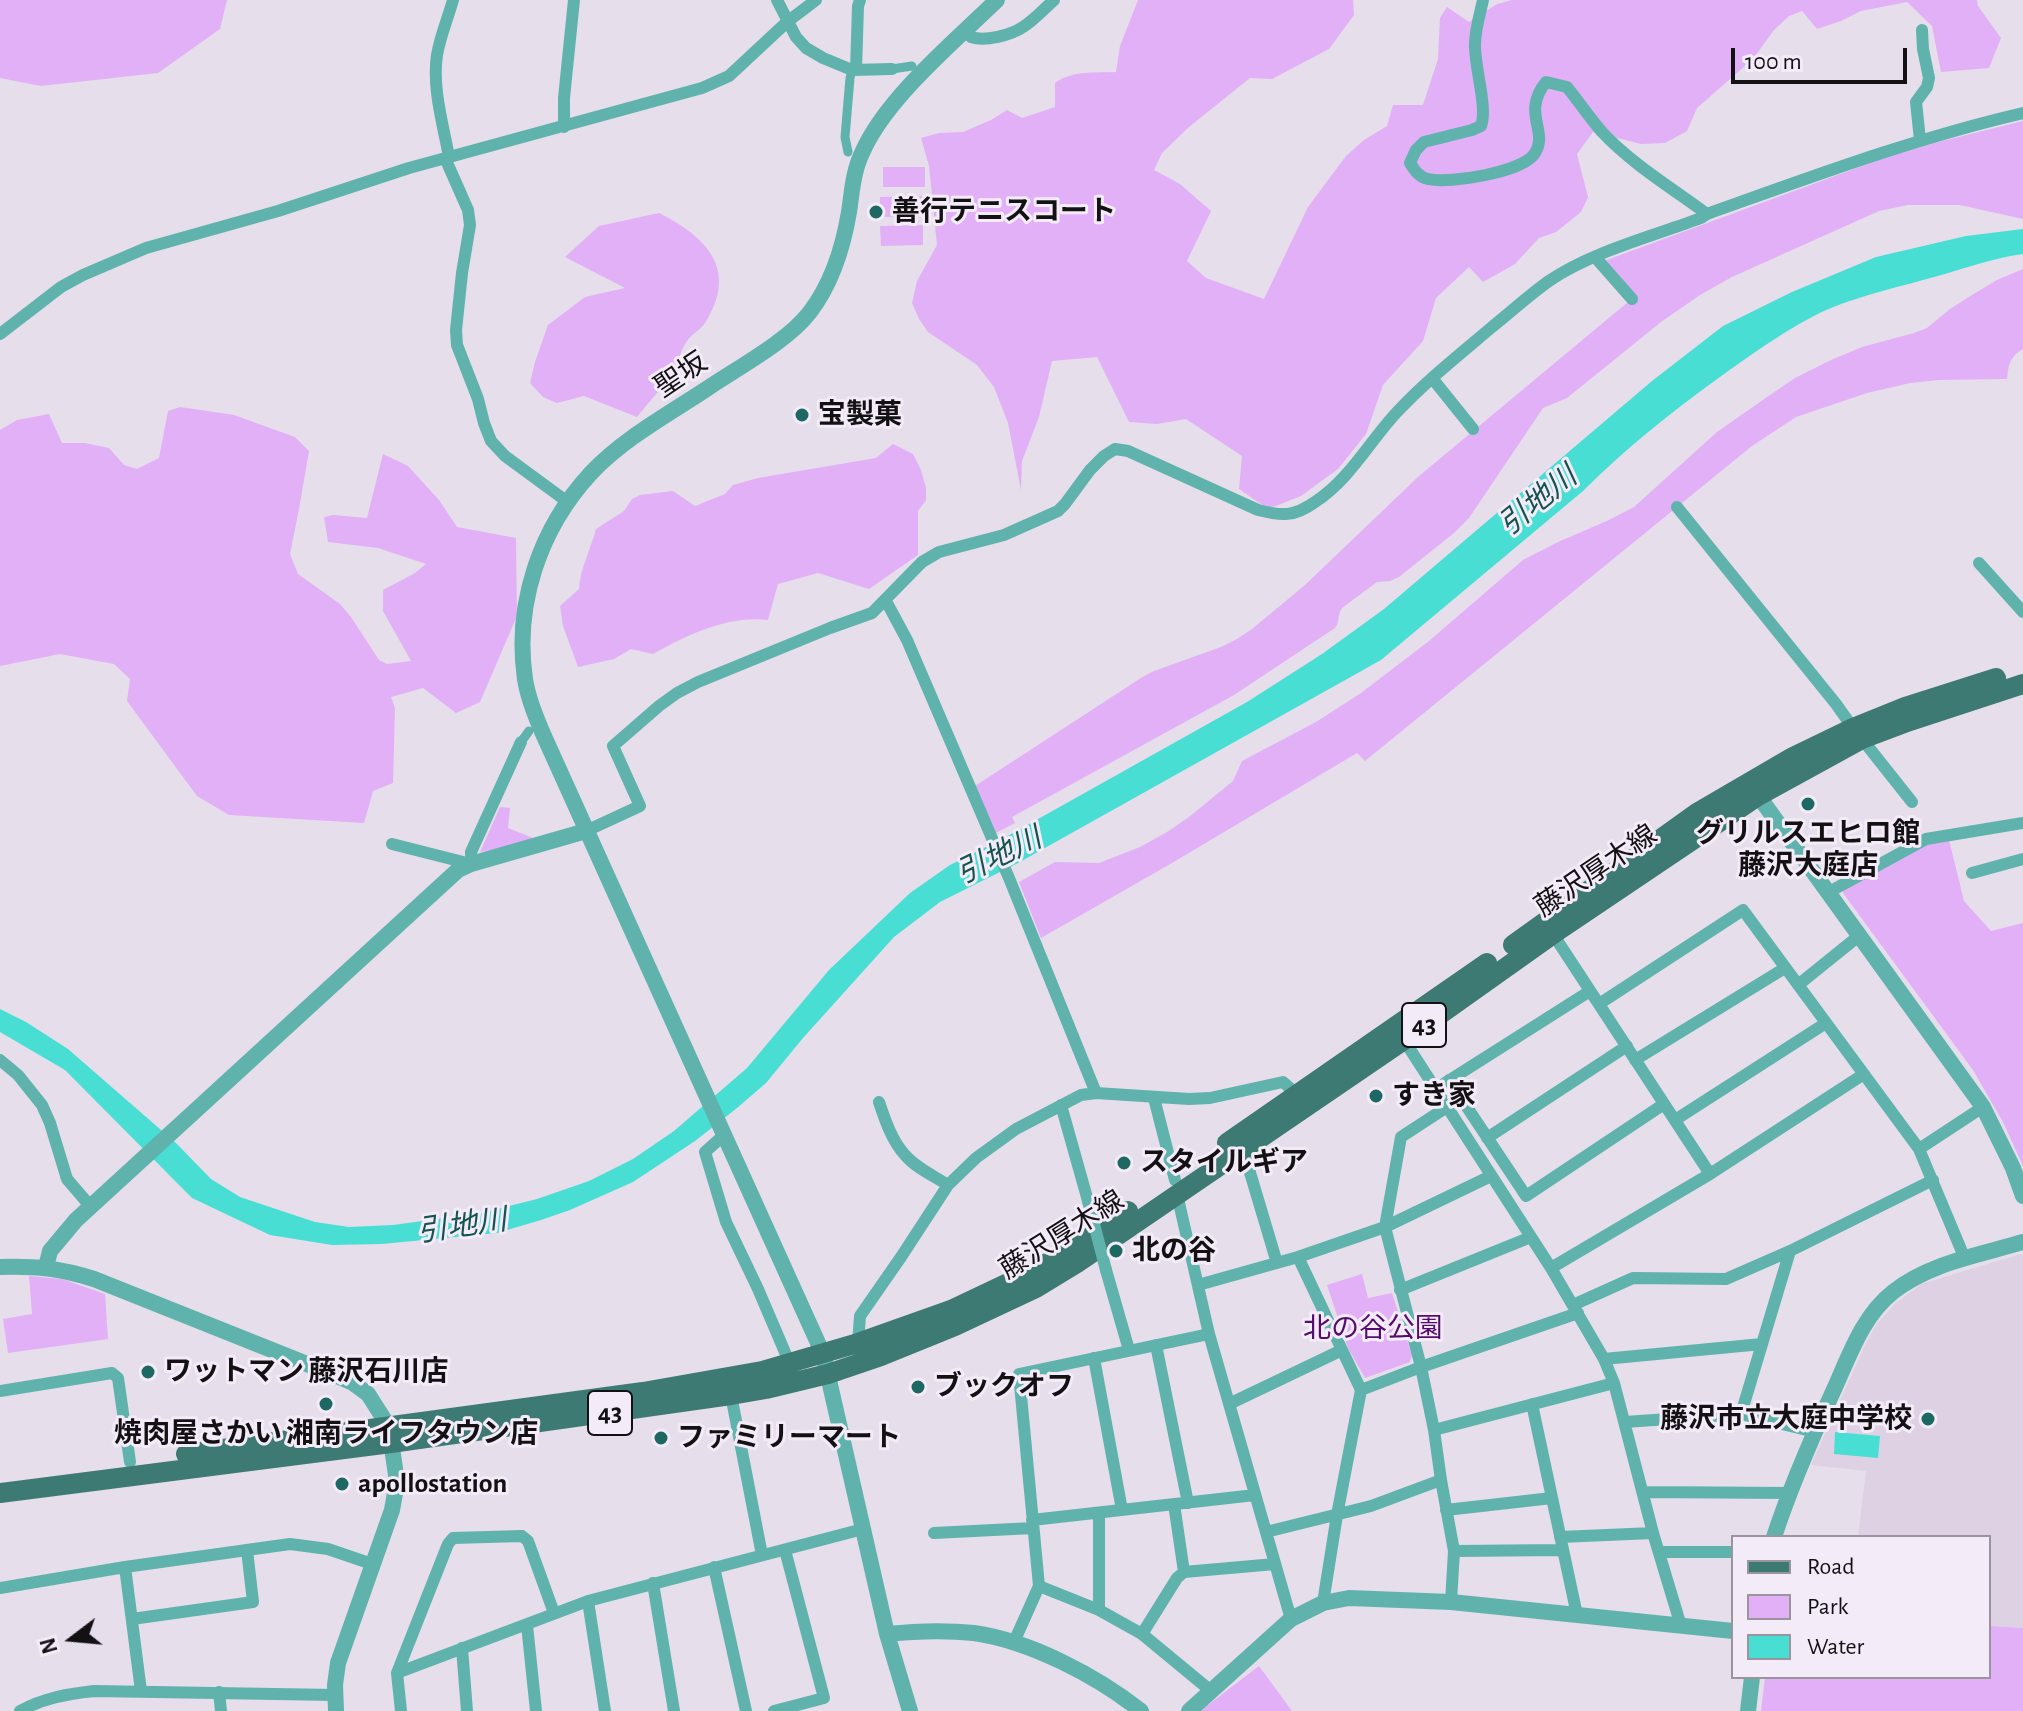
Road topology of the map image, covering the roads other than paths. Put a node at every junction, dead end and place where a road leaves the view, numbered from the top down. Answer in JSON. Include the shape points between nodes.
{"nodes":[{"id":1,"x":453,"y":0,"type":"edge"},
{"id":2,"x":574,"y":0,"type":"edge"},
{"id":3,"x":777,"y":0,"type":"edge"},
{"id":4,"x":816,"y":0,"type":"edge"},
{"id":5,"x":860,"y":0,"type":"edge"},
{"id":6,"x":997,"y":0,"type":"edge"},
{"id":7,"x":1054,"y":0,"type":"edge"},
{"id":8,"x":1483,"y":0,"type":"edge"},
{"id":9,"x":787,"y":22,"type":"junction"},
{"id":10,"x":1922,"y":30,"type":"dead end"},
{"id":11,"x":971,"y":37,"type":"dead end"},
{"id":12,"x":912,"y":66,"type":"dead end"},
{"id":13,"x":892,"y":69,"type":"joint"},
{"id":14,"x":854,"y":70,"type":"junction"},
{"id":15,"x":2023,"y":113,"type":"edge"},
{"id":16,"x":564,"y":127,"type":"junction"},
{"id":17,"x":1920,"y":140,"type":"junction"},
{"id":18,"x":848,"y":152,"type":"dead end"},
{"id":19,"x":447,"y":157,"type":"junction"},
{"id":20,"x":1707,"y":214,"type":"junction"},
{"id":21,"x":1595,"y":257,"type":"junction"},
{"id":22,"x":1632,"y":299,"type":"dead end"},
{"id":23,"x":0,"y":334,"type":"edge"},
{"id":24,"x":1432,"y":378,"type":"junction"},
{"id":25,"x":1473,"y":429,"type":"dead end"},
{"id":26,"x":569,"y":503,"type":"junction"},
{"id":27,"x":1677,"y":507,"type":"dead end"},
{"id":28,"x":1979,"y":563,"type":"dead end"},
{"id":29,"x":886,"y":601,"type":"junction"},
{"id":30,"x":2023,"y":612,"type":"edge"},
{"id":31,"x":2023,"y":670,"type":"edge"},
{"id":32,"x":2023,"y":684,"type":"edge"},
{"id":33,"x":1858,"y":734,"type":"junction"},
{"id":34,"x":525,"y":736,"type":"dead end"},
{"id":35,"x":1754,"y":789,"type":"junction"},
{"id":36,"x":1912,"y":802,"type":"dead end"},
{"id":37,"x":2023,"y":823,"type":"edge"},
{"id":38,"x":586,"y":831,"type":"junction"},
{"id":39,"x":392,"y":844,"type":"dead end"},
{"id":40,"x":2023,"y":859,"type":"edge"},
{"id":41,"x":471,"y":864,"type":"junction"},
{"id":42,"x":1972,"y":873,"type":"dead end"},
{"id":43,"x":1829,"y":892,"type":"junction"},
{"id":44,"x":1553,"y":934,"type":"junction"},
{"id":45,"x":1860,"y":935,"type":"junction"},
{"id":46,"x":1785,"y":968,"type":"junction"},
{"id":47,"x":1798,"y":985,"type":"junction"},
{"id":48,"x":1590,"y":991,"type":"junction"},
{"id":49,"x":1599,"y":1004,"type":"junction"},
{"id":50,"x":1826,"y":1023,"type":"junction"},
{"id":51,"x":1404,"y":1040,"type":"junction"},
{"id":52,"x":1627,"y":1046,"type":"junction"},
{"id":53,"x":0,"y":1060,"type":"edge"},
{"id":54,"x":1635,"y":1060,"type":"junction"},
{"id":55,"x":1864,"y":1074,"type":"junction"},
{"id":56,"x":1449,"y":1080,"type":"junction"},
{"id":57,"x":1436,"y":1089,"type":"junction"},
{"id":58,"x":1096,"y":1093,"type":"junction"},
{"id":59,"x":1154,"y":1098,"type":"junction"},
{"id":60,"x":1302,"y":1100,"type":"junction"},
{"id":61,"x":879,"y":1102,"type":"dead end"},
{"id":62,"x":1664,"y":1104,"type":"junction"},
{"id":63,"x":1061,"y":1105,"type":"junction"},
{"id":64,"x":1447,"y":1107,"type":"junction"},
{"id":65,"x":1983,"y":1107,"type":"junction"},
{"id":66,"x":1675,"y":1120,"type":"junction"},
{"id":67,"x":722,"y":1131,"type":"junction"},
{"id":68,"x":1487,"y":1138,"type":"junction"},
{"id":69,"x":1243,"y":1149,"type":"junction"},
{"id":70,"x":1919,"y":1149,"type":"junction"},
{"id":71,"x":1710,"y":1174,"type":"junction"},
{"id":72,"x":1491,"y":1176,"type":"junction"},
{"id":73,"x":1933,"y":1180,"type":"junction"},
{"id":74,"x":948,"y":1185,"type":"junction"},
{"id":75,"x":1176,"y":1187,"type":"junction"},
{"id":76,"x":2023,"y":1196,"type":"edge"},
{"id":77,"x":91,"y":1207,"type":"junction"},
{"id":78,"x":1385,"y":1227,"type":"junction"},
{"id":79,"x":1531,"y":1237,"type":"junction"},
{"id":80,"x":2023,"y":1242,"type":"edge"},
{"id":81,"x":1790,"y":1251,"type":"junction"},
{"id":82,"x":1298,"y":1257,"type":"junction"},
{"id":83,"x":1965,"y":1259,"type":"junction"},
{"id":84,"x":1277,"y":1263,"type":"junction"},
{"id":85,"x":0,"y":1267,"type":"edge"},
{"id":86,"x":46,"y":1267,"type":"junction"},
{"id":87,"x":1551,"y":1268,"type":"junction"},
{"id":88,"x":1198,"y":1285,"type":"junction"},
{"id":89,"x":1400,"y":1290,"type":"junction"},
{"id":90,"x":1576,"y":1309,"type":"junction"},
{"id":91,"x":1209,"y":1334,"type":"junction"},
{"id":92,"x":858,"y":1343,"type":"junction"},
{"id":93,"x":1762,"y":1344,"type":"junction"},
{"id":94,"x":1156,"y":1345,"type":"junction"},
{"id":95,"x":1129,"y":1350,"type":"junction"},
{"id":96,"x":1342,"y":1350,"type":"junction"},
{"id":97,"x":1094,"y":1358,"type":"junction"},
{"id":98,"x":1604,"y":1359,"type":"junction"},
{"id":99,"x":790,"y":1364,"type":"junction"},
{"id":100,"x":825,"y":1364,"type":"junction"},
{"id":101,"x":1421,"y":1367,"type":"junction"},
{"id":102,"x":1614,"y":1383,"type":"junction"},
{"id":103,"x":1361,"y":1390,"type":"junction"},
{"id":104,"x":0,"y":1391,"type":"edge"},
{"id":105,"x":731,"y":1395,"type":"junction"},
{"id":106,"x":1229,"y":1404,"type":"junction"},
{"id":107,"x":1532,"y":1404,"type":"junction"},
{"id":108,"x":1741,"y":1414,"type":"junction"},
{"id":109,"x":1625,"y":1422,"type":"junction"},
{"id":110,"x":1434,"y":1430,"type":"junction"},
{"id":111,"x":1815,"y":1432,"type":"junction"},
{"id":112,"x":390,"y":1435,"type":"junction"},
{"id":113,"x":130,"y":1462,"type":"junction"},
{"id":114,"x":0,"y":1479,"type":"edge"},
{"id":115,"x":1441,"y":1480,"type":"junction"},
{"id":116,"x":1643,"y":1492,"type":"junction"},
{"id":117,"x":0,"y":1493,"type":"edge"},
{"id":118,"x":1788,"y":1493,"type":"junction"},
{"id":119,"x":1255,"y":1495,"type":"junction"},
{"id":120,"x":1552,"y":1498,"type":"junction"},
{"id":121,"x":1188,"y":1503,"type":"junction"},
{"id":122,"x":1174,"y":1504,"type":"junction"},
{"id":123,"x":1122,"y":1510,"type":"junction"},
{"id":124,"x":1446,"y":1510,"type":"junction"},
{"id":125,"x":1099,"y":1513,"type":"junction"},
{"id":126,"x":1337,"y":1515,"type":"junction"},
{"id":127,"x":1032,"y":1524,"type":"junction"},
{"id":128,"x":863,"y":1529,"type":"junction"},
{"id":129,"x":1266,"y":1532,"type":"junction"},
{"id":130,"x":934,"y":1533,"type":"dead end"},
{"id":131,"x":1653,"y":1533,"type":"junction"},
{"id":132,"x":1775,"y":1535,"type":"edge"},
{"id":133,"x":1562,"y":1544,"type":"junction"},
{"id":134,"x":247,"y":1550,"type":"junction"},
{"id":135,"x":785,"y":1550,"type":"junction"},
{"id":136,"x":1454,"y":1551,"type":"junction"},
{"id":137,"x":1659,"y":1552,"type":"junction"},
{"id":138,"x":1731,"y":1552,"type":"edge"},
{"id":139,"x":762,"y":1555,"type":"junction"},
{"id":140,"x":372,"y":1564,"type":"junction"},
{"id":141,"x":1275,"y":1564,"type":"junction"},
{"id":142,"x":125,"y":1567,"type":"junction"},
{"id":143,"x":714,"y":1567,"type":"junction"},
{"id":144,"x":1184,"y":1572,"type":"junction"},
{"id":145,"x":653,"y":1583,"type":"junction"},
{"id":146,"x":1039,"y":1586,"type":"junction"},
{"id":147,"x":0,"y":1588,"type":"edge"},
{"id":148,"x":588,"y":1601,"type":"junction"},
{"id":149,"x":1451,"y":1602,"type":"junction"},
{"id":150,"x":1323,"y":1603,"type":"junction"},
{"id":151,"x":1099,"y":1610,"type":"junction"},
{"id":152,"x":554,"y":1613,"type":"junction"},
{"id":153,"x":1577,"y":1615,"type":"junction"},
{"id":154,"x":132,"y":1619,"type":"junction"},
{"id":155,"x":1291,"y":1619,"type":"junction"},
{"id":156,"x":527,"y":1625,"type":"junction"},
{"id":157,"x":1681,"y":1626,"type":"junction"},
{"id":158,"x":1731,"y":1631,"type":"edge"},
{"id":159,"x":887,"y":1634,"type":"junction"},
{"id":160,"x":1142,"y":1634,"type":"junction"},
{"id":161,"x":1014,"y":1642,"type":"junction"},
{"id":162,"x":462,"y":1648,"type":"junction"},
{"id":163,"x":397,"y":1673,"type":"junction"},
{"id":164,"x":1752,"y":1679,"type":"edge"},
{"id":165,"x":141,"y":1691,"type":"junction"},
{"id":166,"x":1211,"y":1691,"type":"junction"},
{"id":167,"x":219,"y":1692,"type":"junction"},
{"id":168,"x":335,"y":1703,"type":"edge"},
{"id":169,"x":20,"y":1711,"type":"edge"},
{"id":170,"x":221,"y":1711,"type":"edge"},
{"id":171,"x":401,"y":1711,"type":"edge"},
{"id":172,"x":467,"y":1711,"type":"edge"},
{"id":173,"x":536,"y":1711,"type":"edge"},
{"id":174,"x":605,"y":1711,"type":"edge"},
{"id":175,"x":674,"y":1711,"type":"edge"},
{"id":176,"x":746,"y":1711,"type":"edge"},
{"id":177,"x":774,"y":1711,"type":"edge"},
{"id":178,"x":910,"y":1711,"type":"edge"},
{"id":179,"x":1141,"y":1711,"type":"edge"},
{"id":180,"x":1189,"y":1711,"type":"edge"},
{"id":181,"x":1748,"y":1711,"type":"edge"}],
"edges":[{"from":1,"to":19,"type":"street","via":[[436,64]]},
{"from":2,"to":16,"type":"street"},
{"from":3,"to":9,"type":"street"},
{"from":4,"to":9,"type":"street"},
{"from":5,"to":14,"type":"street"},
{"from":6,"to":26,"type":"street","name":"聖坂","via":[[874,128],[853,179],[832,277],[807,316],[613,453]]},
{"from":7,"to":11,"type":"street","via":[[1022,28],[987,40]]},
{"from":8,"to":20,"type":"street","via":[[1474,42],[1481,126],[1424,142],[1410,163],[1416,173],[1427,179],[1464,180],[1523,165],[1539,143],[1535,99],[1546,82],[1567,87],[1614,143]]},
{"from":9,"to":14,"type":"street","via":[[806,48]]},
{"from":9,"to":16,"type":"street","via":[[719,82]]},
{"from":10,"to":17,"type":"street","via":[[1929,78],[1916,102]]},
{"from":12,"to":13,"type":"street"},
{"from":13,"to":14,"type":"street"},
{"from":14,"to":18,"type":"street","via":[[845,137]]},
{"from":15,"to":17,"type":"street"},
{"from":16,"to":19,"type":"street"},
{"from":17,"to":20,"type":"street"},
{"from":19,"to":23,"type":"street","via":[[126,256],[61,287]]},
{"from":19,"to":26,"type":"street","via":[[470,225],[457,345],[484,423],[505,456]]},
{"from":20,"to":21,"type":"street"},
{"from":21,"to":22,"type":"street"},
{"from":21,"to":24,"type":"street","via":[[1550,281]]},
{"from":24,"to":25,"type":"street"},
{"from":24,"to":29,"type":"street","via":[[1333,489],[1298,512],[1277,515],[1258,510],[1115,449],[1090,470],[1058,511],[1004,535],[939,552],[904,578]]},
{"from":26,"to":38,"type":"street","name":"聖坂","via":[[535,567],[522,647],[532,707]]},
{"from":27,"to":33,"type":"street"},
{"from":28,"to":30,"type":"street"},
{"from":29,"to":38,"type":"street","via":[[872,613],[715,674],[659,706],[613,746],[640,806]]},
{"from":29,"to":58,"type":"street","via":[[1009,878]]},
{"from":31,"to":33,"type":"main road","name":"藤沢厚木線","number":"43","via":[[1905,707]]},
{"from":32,"to":33,"type":"main road","name":"藤沢厚木線","number":"43"},
{"from":33,"to":35,"type":"main road","name":"藤沢厚木線","number":"43"},
{"from":33,"to":36,"type":"street"},
{"from":34,"to":41,"type":"street","via":[[471,852]]},
{"from":35,"to":43,"type":"street"},
{"from":35,"to":44,"type":"main road","name":"藤沢厚木線","number":"43"},
{"from":35,"to":60,"type":"main road","name":"藤沢厚木線","number":"43","via":[[1697,813]]},
{"from":37,"to":43,"type":"street","via":[[1926,839]]},
{"from":38,"to":41,"type":"street"},
{"from":38,"to":67,"type":"street","name":"聖坂"},
{"from":39,"to":41,"type":"street"},
{"from":40,"to":42,"type":"street"},
{"from":41,"to":77,"type":"street","via":[[451,876]]},
{"from":43,"to":45,"type":"street"},
{"from":44,"to":48,"type":"street"},
{"from":44,"to":51,"type":"main road","name":"藤沢厚木線","number":"43"},
{"from":45,"to":47,"type":"street"},
{"from":45,"to":65,"type":"street"},
{"from":46,"to":47,"type":"street"},
{"from":46,"to":49,"type":"street","via":[[1743,910]]},
{"from":46,"to":54,"type":"street"},
{"from":47,"to":50,"type":"street"},
{"from":48,"to":49,"type":"street"},
{"from":48,"to":56,"type":"street"},
{"from":49,"to":52,"type":"street"},
{"from":50,"to":55,"type":"street"},
{"from":50,"to":66,"type":"street"},
{"from":51,"to":57,"type":"street"},
{"from":51,"to":60,"type":"main road","name":"藤沢厚木線","number":"43"},
{"from":52,"to":54,"type":"street"},
{"from":52,"to":68,"type":"street"},
{"from":53,"to":77,"type":"street","via":[[42,1105],[67,1179]]},
{"from":54,"to":62,"type":"street"},
{"from":55,"to":70,"type":"street"},
{"from":55,"to":71,"type":"street"},
{"from":56,"to":57,"type":"street"},
{"from":56,"to":68,"type":"street"},
{"from":57,"to":64,"type":"street"},
{"from":58,"to":59,"type":"street"},
{"from":58,"to":63,"type":"street"},
{"from":59,"to":60,"type":"street","via":[[1210,1098],[1283,1082]]},
{"from":59,"to":75,"type":"street"},
{"from":60,"to":69,"type":"main road","name":"藤沢厚木線","number":"43"},
{"from":60,"to":75,"type":"main road","name":"藤沢厚木線","number":"43"},
{"from":61,"to":74,"type":"street","via":[[903,1153]]},
{"from":62,"to":66,"type":"street"},
{"from":62,"to":68,"type":"street","via":[[1526,1196]]},
{"from":63,"to":74,"type":"street","via":[[1016,1129]]},
{"from":63,"to":95,"type":"street","bridge":true},
{"from":64,"to":72,"type":"street"},
{"from":64,"to":78,"type":"street","via":[[1401,1137]]},
{"from":65,"to":70,"type":"street"},
{"from":65,"to":76,"type":"street"},
{"from":66,"to":71,"type":"street"},
{"from":67,"to":99,"type":"street","via":[[705,1152],[726,1222]]},
{"from":67,"to":100,"type":"street","name":"聖坂"},
{"from":69,"to":75,"type":"main road","name":"藤沢厚木線","number":"43"},
{"from":69,"to":84,"type":"street"},
{"from":70,"to":73,"type":"street"},
{"from":71,"to":87,"type":"street"},
{"from":72,"to":78,"type":"street"},
{"from":72,"to":79,"type":"street"},
{"from":73,"to":81,"type":"street"},
{"from":73,"to":83,"type":"street"},
{"from":74,"to":92,"type":"street","via":[[860,1316]]},
{"from":75,"to":88,"type":"street"},
{"from":75,"to":92,"type":"main road","name":"藤沢厚木線","number":"43","via":[[1027,1274],[951,1310]]},
{"from":75,"to":100,"type":"main road","name":"藤沢厚木線","number":"43","via":[[1036,1288],[881,1356]]},
{"from":77,"to":86,"type":"street","via":[[50,1251]]},
{"from":78,"to":82,"type":"street"},
{"from":78,"to":89,"type":"street"},
{"from":79,"to":87,"type":"street"},
{"from":79,"to":89,"type":"street"},
{"from":80,"to":83,"type":"street"},
{"from":81,"to":90,"type":"street","via":[[1726,1279],[1633,1278]]},
{"from":81,"to":93,"type":"street"},
{"from":82,"to":84,"type":"street"},
{"from":82,"to":96,"type":"street"},
{"from":83,"to":111,"type":"street","via":[[1921,1273],[1875,1310],[1861,1329]]},
{"from":84,"to":88,"type":"street"},
{"from":85,"to":86,"type":"street"},
{"from":86,"to":112,"type":"street","via":[[94,1279],[353,1383],[368,1394]]},
{"from":87,"to":90,"type":"street"},
{"from":88,"to":91,"type":"street"},
{"from":89,"to":101,"type":"street"},
{"from":90,"to":98,"type":"street"},
{"from":90,"to":101,"type":"street"},
{"from":91,"to":94,"type":"street"},
{"from":91,"to":106,"type":"street"},
{"from":92,"to":100,"type":"main road","name":"藤沢厚木線","number":"43"},
{"from":93,"to":98,"type":"street"},
{"from":93,"to":108,"type":"street"},
{"from":94,"to":95,"type":"street"},
{"from":94,"to":121,"type":"street"},
{"from":95,"to":97,"type":"street"},
{"from":96,"to":103,"type":"street"},
{"from":96,"to":106,"type":"street"},
{"from":97,"to":123,"type":"street"},
{"from":97,"to":127,"type":"street","via":[[1019,1374]]},
{"from":98,"to":102,"type":"street"},
{"from":99,"to":100,"type":"main road","name":"藤沢厚木線","number":"43"},
{"from":99,"to":112,"type":"main road","name":"藤沢厚木線","number":"43"},
{"from":100,"to":105,"type":"main road","name":"藤沢厚木線","number":"43","via":[[766,1389]]},
{"from":100,"to":128,"type":"street","name":"聖坂"},
{"from":101,"to":103,"type":"street"},
{"from":101,"to":110,"type":"street"},
{"from":102,"to":107,"type":"street"},
{"from":102,"to":109,"type":"street"},
{"from":103,"to":126,"type":"street"},
{"from":104,"to":113,"type":"street","via":[[112,1373],[118,1378]]},
{"from":105,"to":112,"type":"main road","name":"藤沢厚木線","number":"43"},
{"from":105,"to":139,"type":"street"},
{"from":106,"to":119,"type":"street"},
{"from":107,"to":110,"type":"street"},
{"from":107,"to":120,"type":"street"},
{"from":108,"to":109,"type":"street"},
{"from":108,"to":111,"type":"street"},
{"from":109,"to":116,"type":"street"},
{"from":110,"to":115,"type":"street"},
{"from":111,"to":118,"type":"street"},
{"from":112,"to":113,"type":"main road","name":"藤沢厚木線","number":"43"},
{"from":112,"to":117,"type":"main road","name":"藤沢厚木線","number":"43"},
{"from":112,"to":140,"type":"street","via":[[397,1482]]},
{"from":113,"to":114,"type":"main road","name":"藤沢厚木線","number":"43"},
{"from":115,"to":124,"type":"street"},
{"from":115,"to":126,"type":"street"},
{"from":116,"to":118,"type":"street"},
{"from":116,"to":131,"type":"street"},
{"from":118,"to":132,"type":"street"},
{"from":119,"to":121,"type":"street"},
{"from":119,"to":129,"type":"street"},
{"from":120,"to":124,"type":"street"},
{"from":120,"to":133,"type":"street"},
{"from":121,"to":122,"type":"street"},
{"from":122,"to":123,"type":"street"},
{"from":122,"to":144,"type":"street"},
{"from":123,"to":125,"type":"street"},
{"from":124,"to":136,"type":"street"},
{"from":125,"to":127,"type":"street"},
{"from":125,"to":151,"type":"street"},
{"from":126,"to":129,"type":"street"},
{"from":126,"to":150,"type":"street"},
{"from":127,"to":130,"type":"street"},
{"from":127,"to":146,"type":"street"},
{"from":128,"to":135,"type":"street"},
{"from":128,"to":159,"type":"street","name":"聖坂"},
{"from":129,"to":141,"type":"street"},
{"from":131,"to":133,"type":"street"},
{"from":131,"to":137,"type":"street"},
{"from":133,"to":136,"type":"street"},
{"from":133,"to":153,"type":"street"},
{"from":134,"to":140,"type":"street","via":[[290,1544],[328,1549]]},
{"from":134,"to":142,"type":"street"},
{"from":134,"to":154,"type":"street","via":[[253,1602]]},
{"from":135,"to":139,"type":"street"},
{"from":135,"to":177,"type":"street","via":[[824,1698]]},
{"from":136,"to":149,"type":"street"},
{"from":137,"to":138,"type":"street"},
{"from":137,"to":157,"type":"street"},
{"from":139,"to":143,"type":"street"},
{"from":140,"to":168,"type":"street","via":[[338,1663]]},
{"from":141,"to":144,"type":"street"},
{"from":141,"to":155,"type":"street"},
{"from":142,"to":147,"type":"street"},
{"from":142,"to":154,"type":"street"},
{"from":143,"to":145,"type":"street"},
{"from":143,"to":176,"type":"street"},
{"from":144,"to":160,"type":"street"},
{"from":145,"to":148,"type":"street"},
{"from":145,"to":175,"type":"street"},
{"from":146,"to":151,"type":"street"},
{"from":146,"to":161,"type":"street"},
{"from":148,"to":152,"type":"street"},
{"from":148,"to":174,"type":"street"},
{"from":149,"to":150,"type":"street","via":[[1349,1598]]},
{"from":149,"to":153,"type":"street"},
{"from":150,"to":155,"type":"street"},
{"from":151,"to":160,"type":"street"},
{"from":152,"to":156,"type":"street"},
{"from":152,"to":163,"type":"street","via":[[522,1536],[453,1538]]},
{"from":153,"to":157,"type":"street"},
{"from":154,"to":165,"type":"street"},
{"from":155,"to":166,"type":"street"},
{"from":156,"to":162,"type":"street"},
{"from":156,"to":173,"type":"street"},
{"from":157,"to":158,"type":"street"},
{"from":159,"to":161,"type":"street","via":[[973,1633]]},
{"from":159,"to":178,"type":"street","name":"聖坂"},
{"from":160,"to":166,"type":"street"},
{"from":161,"to":179,"type":"street","via":[[1101,1683]]},
{"from":162,"to":163,"type":"street"},
{"from":162,"to":172,"type":"street"},
{"from":163,"to":171,"type":"street"},
{"from":164,"to":181,"type":"street"},
{"from":165,"to":167,"type":"street"},
{"from":165,"to":169,"type":"street","via":[[62,1694]]},
{"from":166,"to":180,"type":"street"},
{"from":167,"to":168,"type":"street"},
{"from":167,"to":170,"type":"street"}]}
